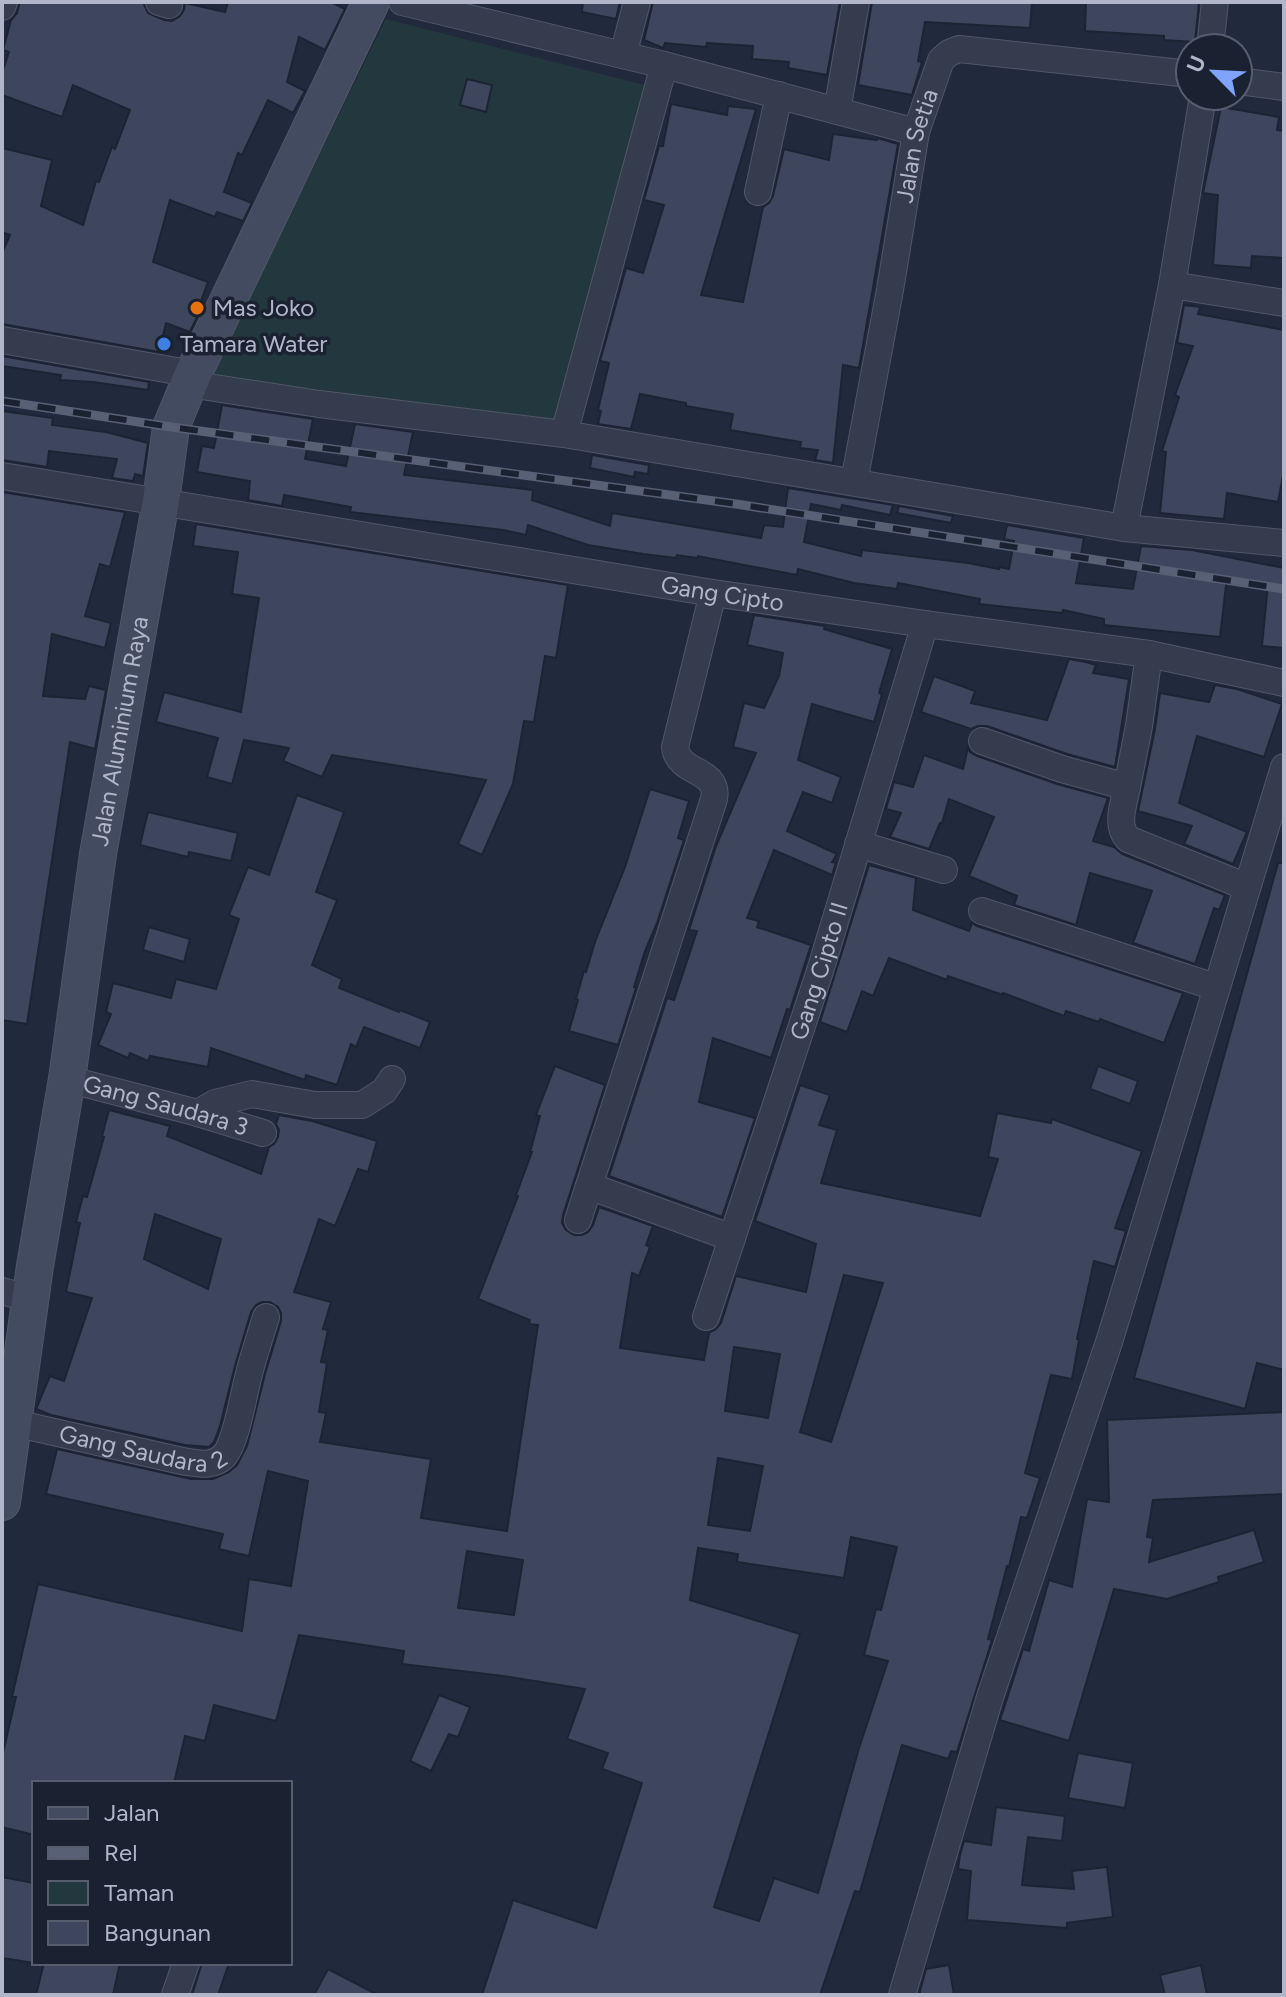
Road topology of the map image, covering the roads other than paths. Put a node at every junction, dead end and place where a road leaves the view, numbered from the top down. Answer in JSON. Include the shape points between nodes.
{"nodes":[{"id":1,"x":371,"y":2,"type":"edge"},
{"id":2,"x":402,"y":2,"type":"edge"},
{"id":3,"x":637,"y":2,"type":"edge"},
{"id":4,"x":856,"y":2,"type":"edge"},
{"id":5,"x":1215,"y":2,"type":"edge"},
{"id":6,"x":1212,"y":32,"type":"edge"},
{"id":7,"x":623,"y":55,"type":"junction"},
{"id":8,"x":664,"y":65,"type":"junction"},
{"id":9,"x":1174,"y":72,"type":"edge"},
{"id":10,"x":1254,"y":83,"type":"edge"},
{"id":11,"x":1284,"y":87,"type":"edge"},
{"id":12,"x":779,"y":95,"type":"junction"},
{"id":13,"x":837,"y":111,"type":"junction"},
{"id":14,"x":1200,"y":112,"type":"edge"},
{"id":15,"x":916,"y":132,"type":"junction"},
{"id":16,"x":758,"y":192,"type":"dead end"},
{"id":17,"x":1172,"y":285,"type":"junction"},
{"id":18,"x":1284,"y":303,"type":"edge"},
{"id":19,"x":2,"y":340,"type":"edge"},
{"id":20,"x":191,"y":379,"type":"junction"},
{"id":21,"x":564,"y":434,"type":"junction"},
{"id":22,"x":2,"y":476,"type":"edge"},
{"id":23,"x":854,"y":482,"type":"junction"},
{"id":24,"x":161,"y":501,"type":"junction"},
{"id":25,"x":1124,"y":528,"type":"junction"},
{"id":26,"x":1284,"y":543,"type":"edge"},
{"id":27,"x":713,"y":593,"type":"junction"},
{"id":28,"x":925,"y":624,"type":"junction"},
{"id":29,"x":1149,"y":654,"type":"junction"},
{"id":30,"x":1284,"y":683,"type":"edge"},
{"id":31,"x":982,"y":741,"type":"dead end"},
{"id":32,"x":1284,"y":767,"type":"edge"},
{"id":33,"x":1127,"y":787,"type":"junction"},
{"id":34,"x":858,"y":844,"type":"junction"},
{"id":35,"x":944,"y":870,"type":"dead end"},
{"id":36,"x":1247,"y":887,"type":"junction"},
{"id":37,"x":982,"y":911,"type":"dead end"},
{"id":38,"x":1215,"y":987,"type":"junction"},
{"id":39,"x":67,"y":1079,"type":"junction"},
{"id":40,"x":392,"y":1079,"type":"dead end"},
{"id":41,"x":198,"y":1113,"type":"junction"},
{"id":42,"x":263,"y":1133,"type":"dead end"},
{"id":43,"x":589,"y":1186,"type":"junction"},
{"id":44,"x":578,"y":1220,"type":"dead end"},
{"id":45,"x":732,"y":1238,"type":"junction"},
{"id":46,"x":16,"y":1295,"type":"edge"},
{"id":47,"x":266,"y":1317,"type":"dead end"},
{"id":48,"x":706,"y":1317,"type":"dead end"},
{"id":49,"x":14,"y":1423,"type":"junction"},
{"id":50,"x":2,"y":1502,"type":"edge"},
{"id":51,"x":185,"y":1965,"type":"edge"},
{"id":52,"x":175,"y":1995,"type":"edge"},
{"id":53,"x":902,"y":1995,"type":"edge"}],
"edges":[{"from":1,"to":20,"type":"main road","name":"Jalan Aluminium Raya"},
{"from":2,"to":7,"type":"street"},
{"from":3,"to":7,"type":"street"},
{"from":4,"to":13,"type":"street"},
{"from":5,"to":6,"type":"street"},
{"from":7,"to":8,"type":"street"},
{"from":8,"to":12,"type":"street"},
{"from":8,"to":21,"type":"street"},
{"from":9,"to":15,"type":"street","name":"Jalan Setia","via":[[959,49],[941,60]]},
{"from":10,"to":11,"type":"street"},
{"from":12,"to":13,"type":"street"},
{"from":12,"to":16,"type":"street"},
{"from":13,"to":15,"type":"street"},
{"from":14,"to":17,"type":"street"},
{"from":15,"to":23,"type":"street","name":"Jalan Setia"},
{"from":17,"to":18,"type":"street"},
{"from":17,"to":25,"type":"street"},
{"from":19,"to":20,"type":"street"},
{"from":20,"to":21,"type":"street","via":[[319,404]]},
{"from":20,"to":24,"type":"main road","name":"Jalan Aluminium Raya","via":[[171,427]]},
{"from":21,"to":23,"type":"street"},
{"from":22,"to":24,"type":"street","name":"Gang Cipto"},
{"from":23,"to":25,"type":"street"},
{"from":24,"to":27,"type":"street","name":"Gang Cipto"},
{"from":24,"to":39,"type":"main road","name":"Jalan Aluminium Raya","via":[[98,854]]},
{"from":25,"to":26,"type":"street"},
{"from":27,"to":28,"type":"street","name":"Gang Cipto"},
{"from":27,"to":43,"type":"street","via":[[675,747],[681,762],[716,790]]},
{"from":28,"to":29,"type":"street","name":"Gang Cipto"},
{"from":28,"to":34,"type":"street","name":"Gang Cipto II"},
{"from":29,"to":30,"type":"street","name":"Gang Cipto"},
{"from":29,"to":33,"type":"street"},
{"from":31,"to":33,"type":"street"},
{"from":32,"to":36,"type":"street"},
{"from":33,"to":36,"type":"street","via":[[1120,824],[1128,839]]},
{"from":34,"to":35,"type":"street"},
{"from":34,"to":45,"type":"street","name":"Gang Cipto II"},
{"from":36,"to":38,"type":"street"},
{"from":37,"to":38,"type":"street"},
{"from":38,"to":53,"type":"street","via":[[1110,1339],[990,1697]]},
{"from":39,"to":41,"type":"street","name":"Gang Saudara 3"},
{"from":39,"to":46,"type":"main road","name":"Jalan Aluminium Raya"},
{"from":40,"to":41,"type":"street","via":[[362,1105],[315,1105],[252,1094]]},
{"from":41,"to":42,"type":"street","name":"Gang Saudara 3"},
{"from":43,"to":44,"type":"street"},
{"from":43,"to":45,"type":"street"},
{"from":45,"to":48,"type":"street","name":"Gang Cipto II"},
{"from":46,"to":49,"type":"main road","name":"Jalan Aluminium Raya"},
{"from":47,"to":49,"type":"street","name":"Gang Saudara 2","via":[[231,1445],[216,1462],[182,1461]]},
{"from":49,"to":50,"type":"main road","name":"Jalan Aluminium Raya"},
{"from":51,"to":52,"type":"street"}]}
